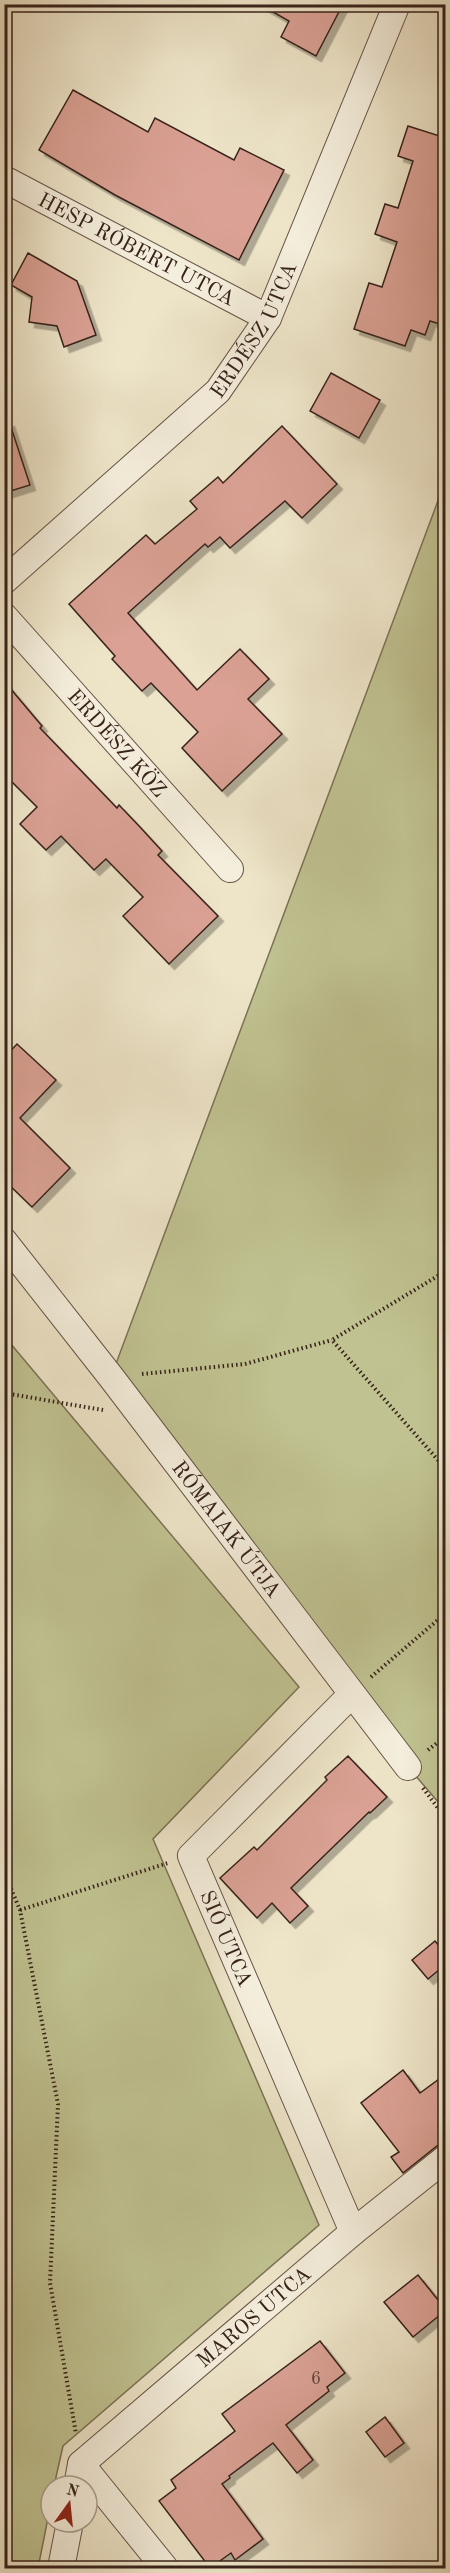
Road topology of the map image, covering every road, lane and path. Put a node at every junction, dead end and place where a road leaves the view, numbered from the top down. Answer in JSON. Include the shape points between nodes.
{"nodes":[{"id":1,"x":397,"y":4,"type":"edge"},
{"id":2,"x":4,"y":179,"type":"edge"},
{"id":3,"x":268,"y":318,"type":"junction"},
{"id":4,"x":4,"y":581,"type":"edge"},
{"id":5,"x":4,"y":616,"type":"edge"},
{"id":6,"x":230,"y":869,"type":"dead end"},
{"id":7,"x":4,"y":1241,"type":"edge"},
{"id":8,"x":446,"y":1271,"type":"edge"},
{"id":9,"x":332,"y":1340,"type":"junction"},
{"id":10,"x":111,"y":1377,"type":"junction"},
{"id":11,"x":4,"y":1393,"type":"edge"},
{"id":12,"x":142,"y":1418,"type":"junction"},
{"id":13,"x":446,"y":1469,"type":"edge"},
{"id":14,"x":446,"y":1613,"type":"edge"},
{"id":15,"x":352,"y":1694,"type":"junction"},
{"id":16,"x":408,"y":1767,"type":"joint"},
{"id":17,"x":446,"y":1820,"type":"edge"},
{"id":18,"x":191,"y":1856,"type":"junction"},
{"id":19,"x":4,"y":1872,"type":"edge"},
{"id":20,"x":20,"y":1910,"type":"junction"},
{"id":21,"x":446,"y":2158,"type":"edge"},
{"id":22,"x":353,"y":2232,"type":"junction"},
{"id":23,"x":79,"y":2474,"type":"edge"},
{"id":24,"x":80,"y":2474,"type":"edge"},
{"id":25,"x":99,"y":2497,"type":"edge"},
{"id":26,"x":68,"y":2534,"type":"edge"},
{"id":27,"x":61,"y":2568,"type":"edge"},
{"id":28,"x":165,"y":2568,"type":"edge"}],
"edges":[{"from":1,"to":3,"type":"street","name":"ERDÉSZ UTCA"},
{"from":2,"to":3,"type":"street","name":"HESP RÓBERT UTCA"},
{"from":3,"to":4,"type":"street","name":"ERDÉSZ UTCA","via":[[218,391]]},
{"from":5,"to":6,"type":"street","name":"ERDÉSZ KÖZ"},
{"from":7,"to":10,"type":"street","name":"RÓMAIAK ÚTJA"},
{"from":8,"to":9,"type":"path"},
{"from":9,"to":10,"type":"path","via":[[245,1364]]},
{"from":9,"to":13,"type":"path"},
{"from":10,"to":12,"type":"street","name":"RÓMAIAK ÚTJA"},
{"from":11,"to":12,"type":"path"},
{"from":12,"to":15,"type":"street","name":"RÓMAIAK ÚTJA"},
{"from":14,"to":15,"type":"path"},
{"from":15,"to":16,"type":"street","name":"RÓMAIAK ÚTJA"},
{"from":15,"to":18,"type":"street"},
{"from":16,"to":17,"type":"path"},
{"from":18,"to":20,"type":"path"},
{"from":18,"to":22,"type":"street","name":"SIÓ UTCA"},
{"from":19,"to":20,"type":"path"},
{"from":20,"to":23,"type":"path","via":[[58,2104],[50,2283]]},
{"from":21,"to":22,"type":"street","name":"MAROS UTCA"},
{"from":22,"to":24,"type":"street","name":"MAROS UTCA"},
{"from":25,"to":28,"type":"street"},
{"from":26,"to":27,"type":"street"}]}
